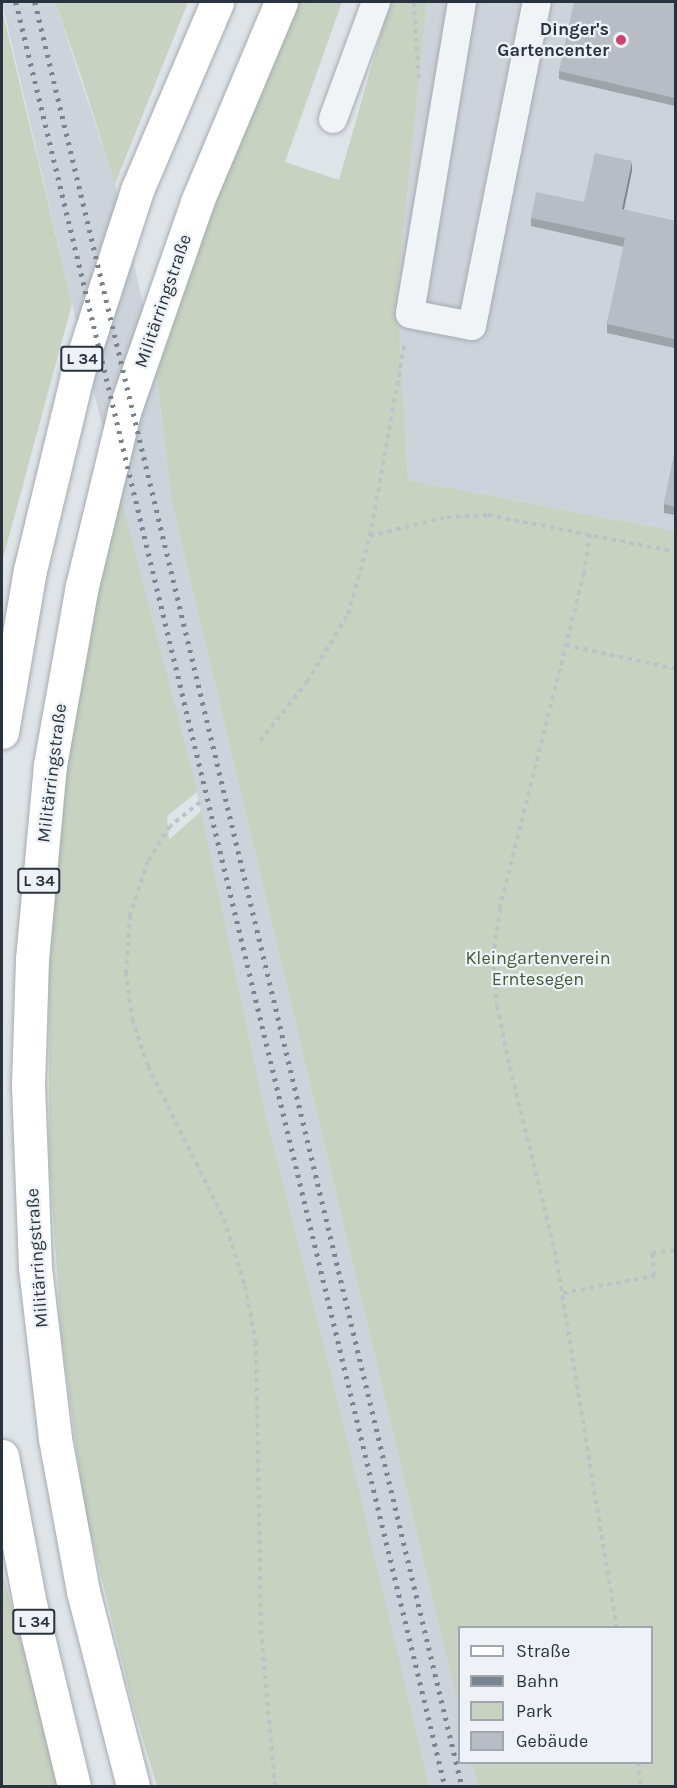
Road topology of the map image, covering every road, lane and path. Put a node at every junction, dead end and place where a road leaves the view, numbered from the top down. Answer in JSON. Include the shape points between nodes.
{"nodes":[{"id":1,"x":217,"y":2,"type":"edge"},
{"id":2,"x":280,"y":2,"type":"edge"},
{"id":3,"x":376,"y":2,"type":"edge"},
{"id":4,"x":462,"y":2,"type":"edge"},
{"id":5,"x":537,"y":2,"type":"edge"},
{"id":6,"x":333,"y":119,"type":"dead end"},
{"id":7,"x":590,"y":534,"type":"junction"},
{"id":8,"x":675,"y":552,"type":"edge"},
{"id":9,"x":566,"y":645,"type":"junction"},
{"id":10,"x":675,"y":669,"type":"edge"},
{"id":11,"x":2,"y":732,"type":"edge"},
{"id":12,"x":260,"y":741,"type":"dead end"},
{"id":13,"x":200,"y":802,"type":"dead end"},
{"id":14,"x":675,"y":1250,"type":"edge"},
{"id":15,"x":563,"y":1293,"type":"junction"},
{"id":16,"x":2,"y":1456,"type":"edge"},
{"id":17,"x":617,"y":1626,"type":"edge"},
{"id":18,"x":638,"y":1764,"type":"edge"},
{"id":19,"x":74,"y":1786,"type":"edge"},
{"id":20,"x":133,"y":1786,"type":"edge"},
{"id":21,"x":275,"y":1786,"type":"edge"},
{"id":22,"x":641,"y":1786,"type":"edge"}],
"edges":[{"from":1,"to":11,"type":"main road","number":"L 34","via":[[137,190],[77,375],[30,570]]},
{"from":2,"to":20,"type":"main road","name":"Militärringstraße","number":"L 34","via":[[197,202],[124,412],[82,586],[50,765],[32,959],[28,1086],[35,1267],[55,1438],[83,1591]]},
{"from":3,"to":6,"type":"lane"},
{"from":4,"to":5,"type":"lane","via":[[410,314],[472,326]]},
{"from":7,"to":8,"type":"path"},
{"from":7,"to":9,"type":"path"},
{"from":7,"to":12,"type":"path","via":[[488,515],[447,518],[370,536],[348,614],[307,682]]},
{"from":9,"to":10,"type":"path"},
{"from":9,"to":15,"type":"path","via":[[500,908],[494,958],[498,1006],[510,1067]]},
{"from":13,"to":21,"type":"path","via":[[170,826],[148,861],[130,915],[126,972],[132,1019],[148,1066],[224,1219],[245,1286],[256,1342],[261,1630]]},
{"from":14,"to":15,"type":"path","via":[[652,1253],[654,1276]]},
{"from":15,"to":17,"type":"path"},
{"from":16,"to":19,"type":"main road","number":"L 34","via":[[30,1604]]},
{"from":18,"to":22,"type":"path"}]}
